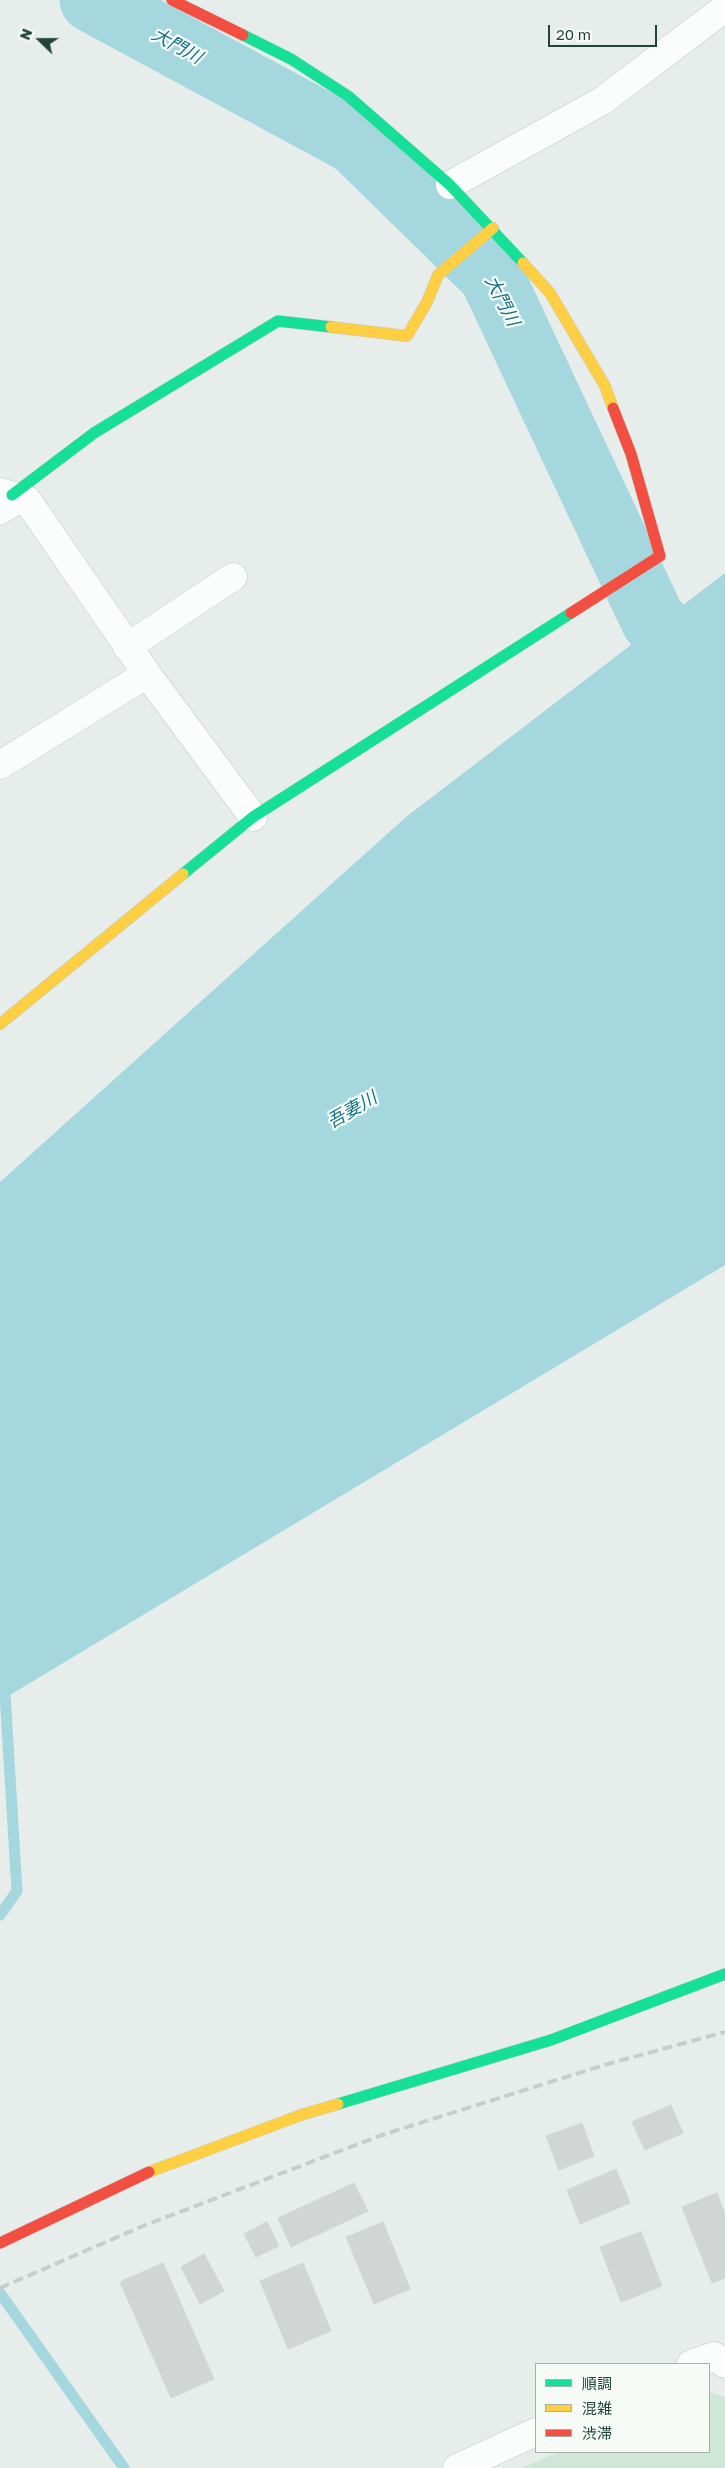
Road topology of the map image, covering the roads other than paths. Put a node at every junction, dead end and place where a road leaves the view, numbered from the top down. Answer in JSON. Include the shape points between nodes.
{"nodes":[{"id":1,"x":172,"y":0,"type":"edge"},
{"id":2,"x":725,"y":8,"type":"edge"},
{"id":3,"x":450,"y":185,"type":"junction"},
{"id":4,"x":492,"y":229,"type":"junction"},
{"id":5,"x":10,"y":500,"type":"edge"},
{"id":6,"x":233,"y":578,"type":"dead end"},
{"id":7,"x":127,"y":647,"type":"junction"},
{"id":8,"x":147,"y":674,"type":"junction"},
{"id":9,"x":0,"y":766,"type":"edge"},
{"id":10,"x":253,"y":817,"type":"junction"},
{"id":11,"x":0,"y":1024,"type":"edge"},
{"id":12,"x":725,"y":1974,"type":"edge"},
{"id":13,"x":0,"y":2243,"type":"edge"},
{"id":14,"x":694,"y":2363,"type":"edge"},
{"id":15,"x":725,"y":2364,"type":"edge"},
{"id":16,"x":535,"y":2432,"type":"edge"},
{"id":17,"x":457,"y":2468,"type":"edge"}],
"edges":[{"from":1,"to":3,"type":"street","via":[[291,58],[340,91]]},
{"from":2,"to":3,"type":"street","via":[[602,101]]},
{"from":3,"to":4,"type":"street"},
{"from":4,"to":5,"type":"street","via":[[438,275],[427,302],[406,336],[278,322],[94,433]]},
{"from":4,"to":10,"type":"street","via":[[550,293],[605,386],[631,454],[660,556]]},
{"from":5,"to":7,"type":"street"},
{"from":6,"to":7,"type":"street"},
{"from":7,"to":8,"type":"street"},
{"from":8,"to":9,"type":"street"},
{"from":8,"to":10,"type":"street"},
{"from":10,"to":11,"type":"street"},
{"from":12,"to":13,"type":"street","via":[[551,2040],[301,2114],[149,2172]]},
{"from":14,"to":15,"type":"street","via":[[714,2356]]},
{"from":16,"to":17,"type":"street"}]}
